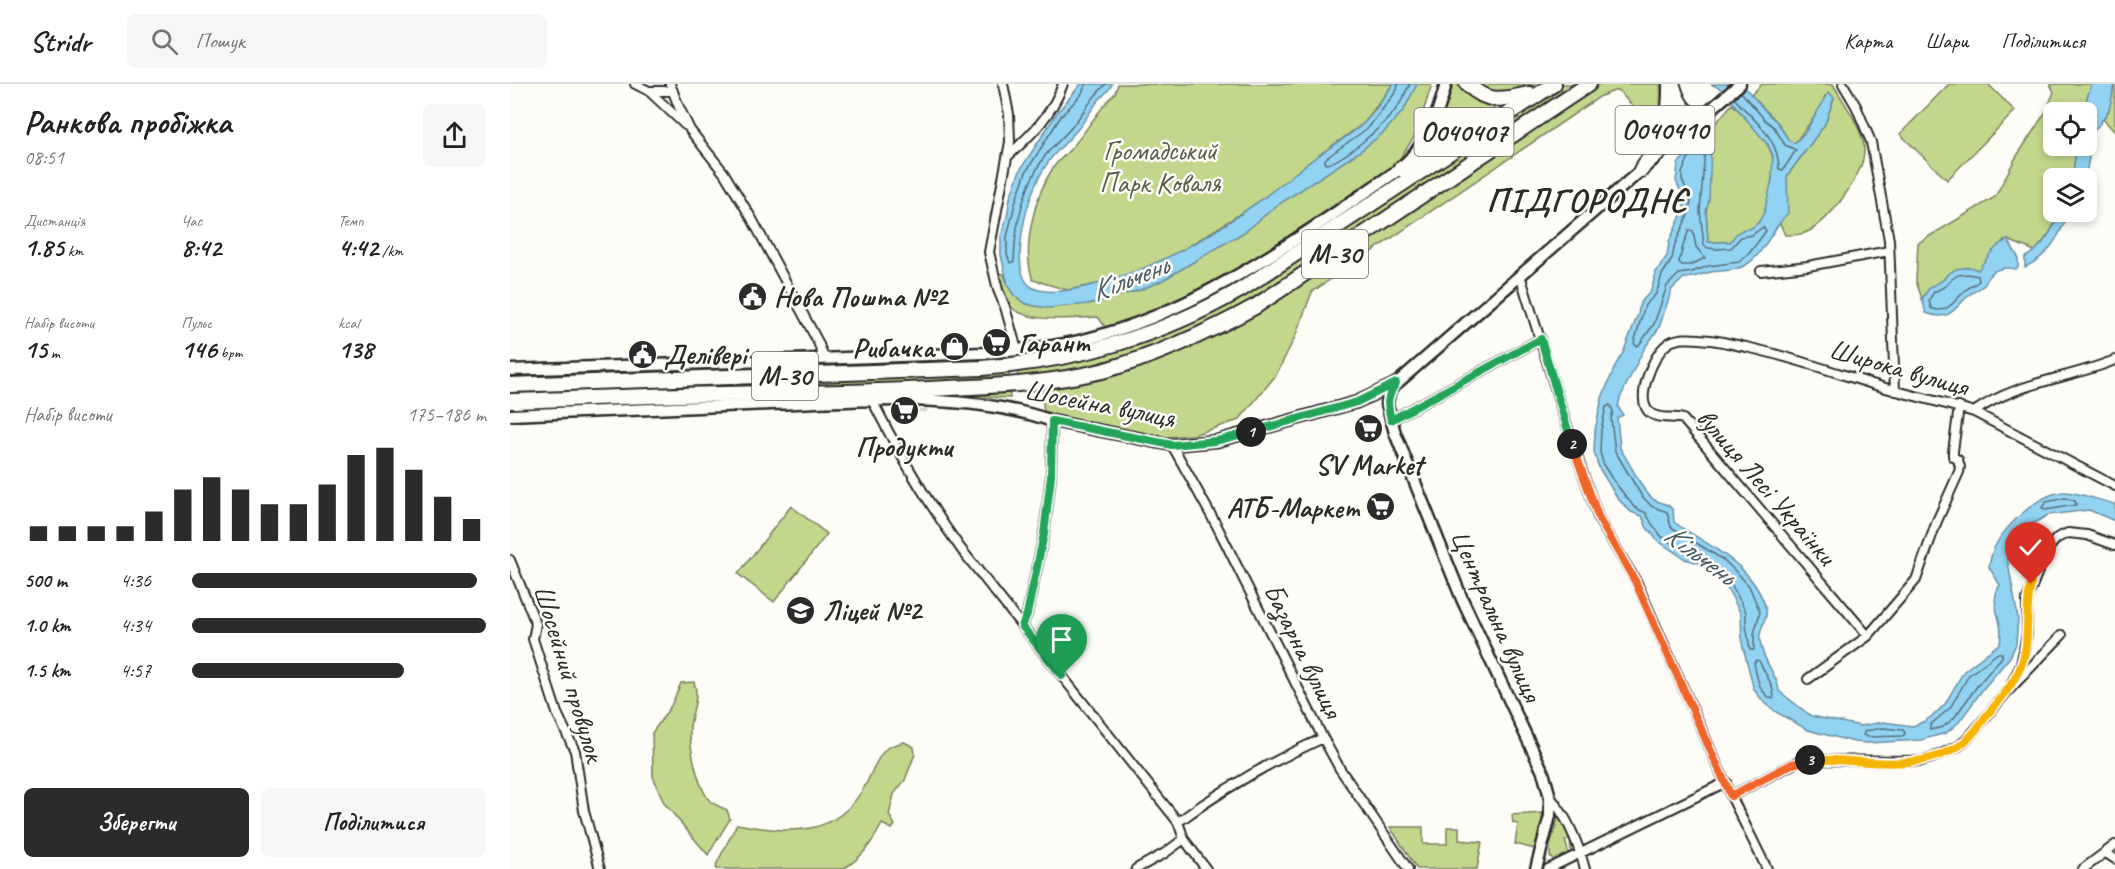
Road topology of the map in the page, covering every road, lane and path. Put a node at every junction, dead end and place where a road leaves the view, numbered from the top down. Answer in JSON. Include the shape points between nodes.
{"nodes":[{"id":1,"x":635,"y":84,"type":"edge"},
{"id":2,"x":1003,"y":84,"type":"edge"},
{"id":3,"x":1063,"y":84,"type":"edge"},
{"id":4,"x":1446,"y":84,"type":"edge"},
{"id":5,"x":1467,"y":84,"type":"edge"},
{"id":6,"x":1549,"y":84,"type":"edge"},
{"id":7,"x":1554,"y":84,"type":"edge"},
{"id":8,"x":1589,"y":84,"type":"edge"},
{"id":9,"x":1671,"y":84,"type":"edge"},
{"id":10,"x":1740,"y":84,"type":"edge"},
{"id":11,"x":1843,"y":84,"type":"edge"},
{"id":12,"x":672,"y":87,"type":"edge"},
{"id":13,"x":649,"y":92,"type":"junction"},
{"id":14,"x":1529,"y":94,"type":"junction"},
{"id":15,"x":1710,"y":111,"type":"junction"},
{"id":16,"x":690,"y":130,"type":"junction"},
{"id":17,"x":1008,"y":156,"type":"junction"},
{"id":18,"x":1400,"y":169,"type":"junction"},
{"id":19,"x":1641,"y":170,"type":"junction"},
{"id":20,"x":1890,"y":251,"type":"junction"},
{"id":21,"x":1761,"y":271,"type":"dead end"},
{"id":22,"x":1520,"y":275,"type":"junction"},
{"id":23,"x":1541,"y":339,"type":"junction"},
{"id":24,"x":1666,"y":345,"type":"joint"},
{"id":25,"x":1017,"y":350,"type":"junction"},
{"id":26,"x":824,"y":358,"type":"junction"},
{"id":27,"x":2115,"y":360,"type":"edge"},
{"id":28,"x":510,"y":370,"type":"edge"},
{"id":29,"x":1396,"y":383,"type":"junction"},
{"id":30,"x":510,"y":386,"type":"edge"},
{"id":31,"x":1894,"y":391,"type":"junction"},
{"id":32,"x":872,"y":400,"type":"junction"},
{"id":33,"x":510,"y":401,"type":"edge"},
{"id":34,"x":1959,"y":407,"type":"junction"},
{"id":35,"x":1974,"y":412,"type":"junction"},
{"id":36,"x":510,"y":415,"type":"edge"},
{"id":37,"x":1391,"y":420,"type":"junction"},
{"id":38,"x":1052,"y":421,"type":"junction"},
{"id":39,"x":1172,"y":445,"type":"junction"},
{"id":40,"x":2115,"y":486,"type":"edge"},
{"id":41,"x":2115,"y":545,"type":"edge"},
{"id":42,"x":510,"y":560,"type":"edge"},
{"id":43,"x":1022,"y":626,"type":"junction"},
{"id":44,"x":2062,"y":634,"type":"dead end"},
{"id":45,"x":1868,"y":636,"type":"junction"},
{"id":46,"x":1808,"y":679,"type":"dead end"},
{"id":47,"x":2007,"y":692,"type":"junction"},
{"id":48,"x":1323,"y":738,"type":"junction"},
{"id":49,"x":1726,"y":782,"type":"junction"},
{"id":50,"x":1731,"y":796,"type":"junction"},
{"id":51,"x":1550,"y":797,"type":"junction"},
{"id":52,"x":1178,"y":822,"type":"junction"},
{"id":53,"x":1184,"y":839,"type":"junction"},
{"id":54,"x":2115,"y":845,"type":"edge"},
{"id":55,"x":1581,"y":853,"type":"junction"},
{"id":56,"x":2106,"y":853,"type":"junction"},
{"id":57,"x":2115,"y":859,"type":"edge"},
{"id":58,"x":600,"y":869,"type":"edge"},
{"id":59,"x":1136,"y":869,"type":"edge"},
{"id":60,"x":1206,"y":869,"type":"edge"},
{"id":61,"x":1408,"y":869,"type":"edge"},
{"id":62,"x":1536,"y":869,"type":"edge"},
{"id":63,"x":1548,"y":869,"type":"edge"},
{"id":64,"x":1585,"y":869,"type":"edge"},
{"id":65,"x":1767,"y":869,"type":"edge"},
{"id":66,"x":2082,"y":869,"type":"edge"}],
"edges":[{"from":1,"to":13,"type":"street"},
{"from":2,"to":17,"type":"street","via":[[1009,114]]},
{"from":3,"to":17,"type":"street","via":[[1045,120]]},
{"from":4,"to":18,"type":"street","name":"Шосейна вулиця","via":[[1431,130]]},
{"from":5,"to":14,"type":"highway","via":[[1482,96],[1495,99]]},
{"from":6,"to":14,"type":"highway"},
{"from":7,"to":30,"type":"highway","number":"М-30","via":[[1242,289],[1192,317],[1114,346],[1060,359],[982,368]]},
{"from":8,"to":33,"type":"highway","number":"М-30","via":[[1256,306],[1199,336],[1119,366],[1015,385]]},
{"from":9,"to":15,"type":"highway","number":"О040410","via":[[1684,110],[1694,115]]},
{"from":9,"to":19,"type":"highway","number":"О040410","via":[[1666,129]]},
{"from":10,"to":15,"type":"street","name":"Шосейна вулиця","number":"О040410"},
{"from":11,"to":20,"type":"street","via":[[1871,142]]},
{"from":12,"to":13,"type":"street"},
{"from":12,"to":16,"type":"street"},
{"from":13,"to":16,"type":"street"},
{"from":14,"to":18,"type":"highway","number":"О040407"},
{"from":15,"to":19,"type":"street","name":"Шосейна вулиця","number":"О040410"},
{"from":16,"to":26,"type":"street","via":[[724,173],[752,219]]},
{"from":17,"to":25,"type":"street","via":[[990,252]]},
{"from":18,"to":25,"type":"street","name":"Шосейна вулиця","number":"О040407","via":[[1246,272],[1187,303],[1085,340]]},
{"from":19,"to":22,"type":"street","name":"Шосейна вулиця","number":"О040410"},
{"from":20,"to":21,"type":"street"},
{"from":20,"to":31,"type":"street"},
{"from":22,"to":23,"type":"street"},
{"from":22,"to":29,"type":"street","name":"Шосейна вулиця","number":"О040410"},
{"from":23,"to":37,"type":"street"},
{"from":23,"to":49,"type":"street","via":[[1599,519],[1635,581]]},
{"from":24,"to":31,"type":"street","name":"Широка вулиця","via":[[1683,339],[1714,340],[1777,354]]},
{"from":24,"to":45,"type":"street","name":"вулиця Лесі Українки","via":[[1645,383],[1648,412],[1683,419]]},
{"from":25,"to":26,"type":"street","name":"Шосейна вулиця","number":"О040407"},
{"from":26,"to":28,"type":"street","name":"Шосейна вулиця","number":"О040407"},
{"from":27,"to":35,"type":"street","name":"Широка вулиця","via":[[2021,388],[1990,400]]},
{"from":29,"to":37,"type":"street","name":"Центральна вулиця","via":[[1387,404]]},
{"from":29,"to":39,"type":"street","name":"Шосейна вулиця","via":[[1357,402],[1282,424],[1216,441]]},
{"from":31,"to":34,"type":"street","name":"Широка вулиця"},
{"from":32,"to":36,"type":"street","name":"Шосейна вулиця"},
{"from":32,"to":38,"type":"street","name":"Шосейна вулиця","via":[[989,406]]},
{"from":32,"to":43,"type":"street","via":[[932,509]]},
{"from":34,"to":35,"type":"street","name":"Широка вулиця"},
{"from":34,"to":45,"type":"street","via":[[1953,451],[1960,466],[1956,480],[1936,521],[1916,580]]},
{"from":35,"to":40,"type":"street"},
{"from":37,"to":51,"type":"street","name":"Центральна вулиця","via":[[1427,517],[1543,772]]},
{"from":38,"to":39,"type":"street","name":"Шосейна вулиця"},
{"from":38,"to":43,"type":"street","via":[[1044,534]]},
{"from":39,"to":48,"type":"street","name":"Базарна вулиця"},
{"from":41,"to":47,"type":"street","via":[[2068,533],[2046,550],[2027,599],[2021,665]]},
{"from":42,"to":58,"type":"street","name":"Шосейний провулок","via":[[536,624],[533,639],[557,712],[575,751],[584,812]]},
{"from":43,"to":52,"type":"street"},
{"from":44,"to":47,"type":"street"},
{"from":45,"to":46,"type":"street"},
{"from":47,"to":50,"type":"street","via":[[1964,742],[1932,758],[1885,762],[1801,760]]},
{"from":48,"to":52,"type":"street","via":[[1258,771]]},
{"from":48,"to":61,"type":"street","name":"Базарна вулиця"},
{"from":49,"to":50,"type":"street"},
{"from":49,"to":55,"type":"street"},
{"from":50,"to":65,"type":"street"},
{"from":51,"to":55,"type":"street","via":[[1563,811]]},
{"from":51,"to":62,"type":"street","name":"Центральна вулиця","via":[[1550,816]]},
{"from":52,"to":53,"type":"street"},
{"from":53,"to":59,"type":"street"},
{"from":53,"to":60,"type":"street"},
{"from":54,"to":56,"type":"street"},
{"from":55,"to":63,"type":"street"},
{"from":55,"to":64,"type":"street"},
{"from":56,"to":57,"type":"street"},
{"from":56,"to":66,"type":"street"}]}
